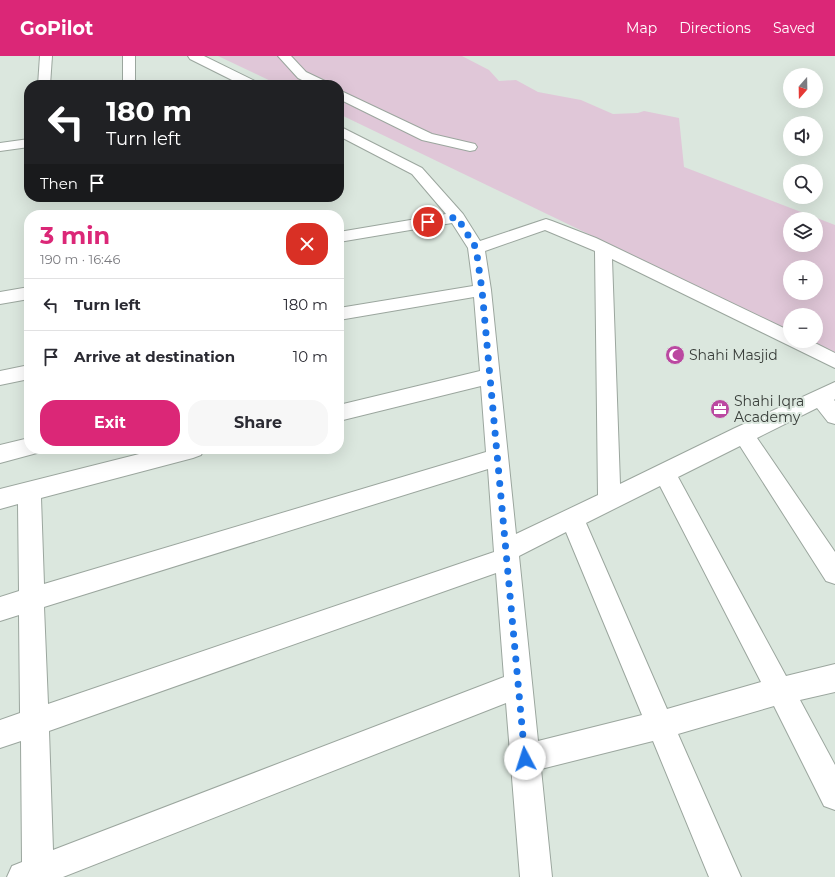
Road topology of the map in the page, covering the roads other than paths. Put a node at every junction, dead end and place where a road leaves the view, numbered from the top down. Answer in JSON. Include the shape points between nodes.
{"nodes":[{"id":1,"x":46,"y":56,"type":"edge"},
{"id":2,"x":129,"y":56,"type":"edge"},
{"id":3,"x":194,"y":56,"type":"edge"},
{"id":4,"x":284,"y":56,"type":"edge"},
{"id":5,"x":44,"y":80,"type":"edge"},
{"id":6,"x":129,"y":80,"type":"edge"},
{"id":7,"x":242,"y":80,"type":"edge"},
{"id":8,"x":312,"y":80,"type":"edge"},
{"id":9,"x":344,"y":96,"type":"edge"},
{"id":10,"x":344,"y":133,"type":"edge"},
{"id":11,"x":24,"y":144,"type":"edge"},
{"id":12,"x":0,"y":147,"type":"edge"},
{"id":13,"x":470,"y":147,"type":"dead end"},
{"id":14,"x":457,"y":217,"type":"junction"},
{"id":15,"x":344,"y":236,"type":"edge"},
{"id":16,"x":476,"y":248,"type":"junction"},
{"id":17,"x":603,"y":249,"type":"junction"},
{"id":18,"x":482,"y":290,"type":"junction"},
{"id":19,"x":24,"y":294,"type":"edge"},
{"id":20,"x":0,"y":298,"type":"edge"},
{"id":21,"x":344,"y":313,"type":"edge"},
{"id":22,"x":783,"y":336,"type":"edge"},
{"id":23,"x":808,"y":348,"type":"edge"},
{"id":24,"x":835,"y":361,"type":"edge"},
{"id":25,"x":24,"y":373,"type":"edge"},
{"id":26,"x":490,"y":376,"type":"junction"},
{"id":27,"x":0,"y":378,"type":"edge"},
{"id":28,"x":828,"y":393,"type":"edge"},
{"id":29,"x":344,"y":412,"type":"edge"},
{"id":30,"x":835,"y":416,"type":"edge"},
{"id":31,"x":743,"y":434,"type":"junction"},
{"id":32,"x":24,"y":448,"type":"edge"},
{"id":33,"x":0,"y":454,"type":"edge"},
{"id":34,"x":141,"y":455,"type":"edge"},
{"id":35,"x":498,"y":458,"type":"junction"},
{"id":36,"x":665,"y":473,"type":"junction"},
{"id":37,"x":29,"y":492,"type":"junction"},
{"id":38,"x":0,"y":499,"type":"edge"},
{"id":39,"x":609,"y":500,"type":"junction"},
{"id":40,"x":572,"y":518,"type":"junction"},
{"id":41,"x":507,"y":554,"type":"junction"},
{"id":42,"x":835,"y":573,"type":"edge"},
{"id":43,"x":32,"y":599,"type":"junction"},
{"id":44,"x":0,"y":609,"type":"edge"},
{"id":45,"x":835,"y":678,"type":"edge"},
{"id":46,"x":518,"y":685,"type":"junction"},
{"id":47,"x":779,"y":691,"type":"junction"},
{"id":48,"x":34,"y":722,"type":"junction"},
{"id":49,"x":660,"y":725,"type":"junction"},
{"id":50,"x":0,"y":734,"type":"edge"},
{"id":51,"x":525,"y":759,"type":"junction"},
{"id":52,"x":835,"y":795,"type":"edge"},
{"id":53,"x":33,"y":875,"type":"edge"},
{"id":54,"x":536,"y":877,"type":"edge"},
{"id":55,"x":725,"y":877,"type":"edge"}],
"edges":[{"from":1,"to":5,"type":"street"},
{"from":2,"to":6,"type":"street"},
{"from":3,"to":7,"type":"street"},
{"from":4,"to":8,"type":"street","via":[[302,75]]},
{"from":9,"to":13,"type":"street","via":[[427,137]]},
{"from":10,"to":14,"type":"street","via":[[417,171]]},
{"from":11,"to":12,"type":"street"},
{"from":14,"to":15,"type":"street"},
{"from":14,"to":16,"type":"street"},
{"from":16,"to":17,"type":"street","via":[[546,224]]},
{"from":16,"to":18,"type":"street"},
{"from":17,"to":22,"type":"street"},
{"from":17,"to":39,"type":"street"},
{"from":18,"to":21,"type":"street"},
{"from":18,"to":26,"type":"street"},
{"from":19,"to":20,"type":"street"},
{"from":23,"to":24,"type":"street"},
{"from":25,"to":27,"type":"street"},
{"from":26,"to":29,"type":"street"},
{"from":26,"to":35,"type":"street"},
{"from":28,"to":30,"type":"street"},
{"from":28,"to":31,"type":"street"},
{"from":31,"to":36,"type":"street"},
{"from":31,"to":42,"type":"street"},
{"from":32,"to":33,"type":"street"},
{"from":34,"to":37,"type":"street"},
{"from":35,"to":41,"type":"street"},
{"from":35,"to":43,"type":"street"},
{"from":36,"to":39,"type":"street"},
{"from":36,"to":47,"type":"street"},
{"from":37,"to":38,"type":"street"},
{"from":37,"to":43,"type":"street"},
{"from":39,"to":40,"type":"street"},
{"from":40,"to":41,"type":"street"},
{"from":40,"to":49,"type":"street"},
{"from":41,"to":46,"type":"street"},
{"from":41,"to":48,"type":"street"},
{"from":43,"to":44,"type":"street"},
{"from":43,"to":48,"type":"street"},
{"from":45,"to":47,"type":"street"},
{"from":46,"to":51,"type":"street"},
{"from":46,"to":53,"type":"street"},
{"from":47,"to":49,"type":"street"},
{"from":47,"to":52,"type":"street"},
{"from":48,"to":50,"type":"street"},
{"from":48,"to":53,"type":"street"},
{"from":49,"to":51,"type":"street"},
{"from":49,"to":55,"type":"street"},
{"from":51,"to":54,"type":"street"}]}
